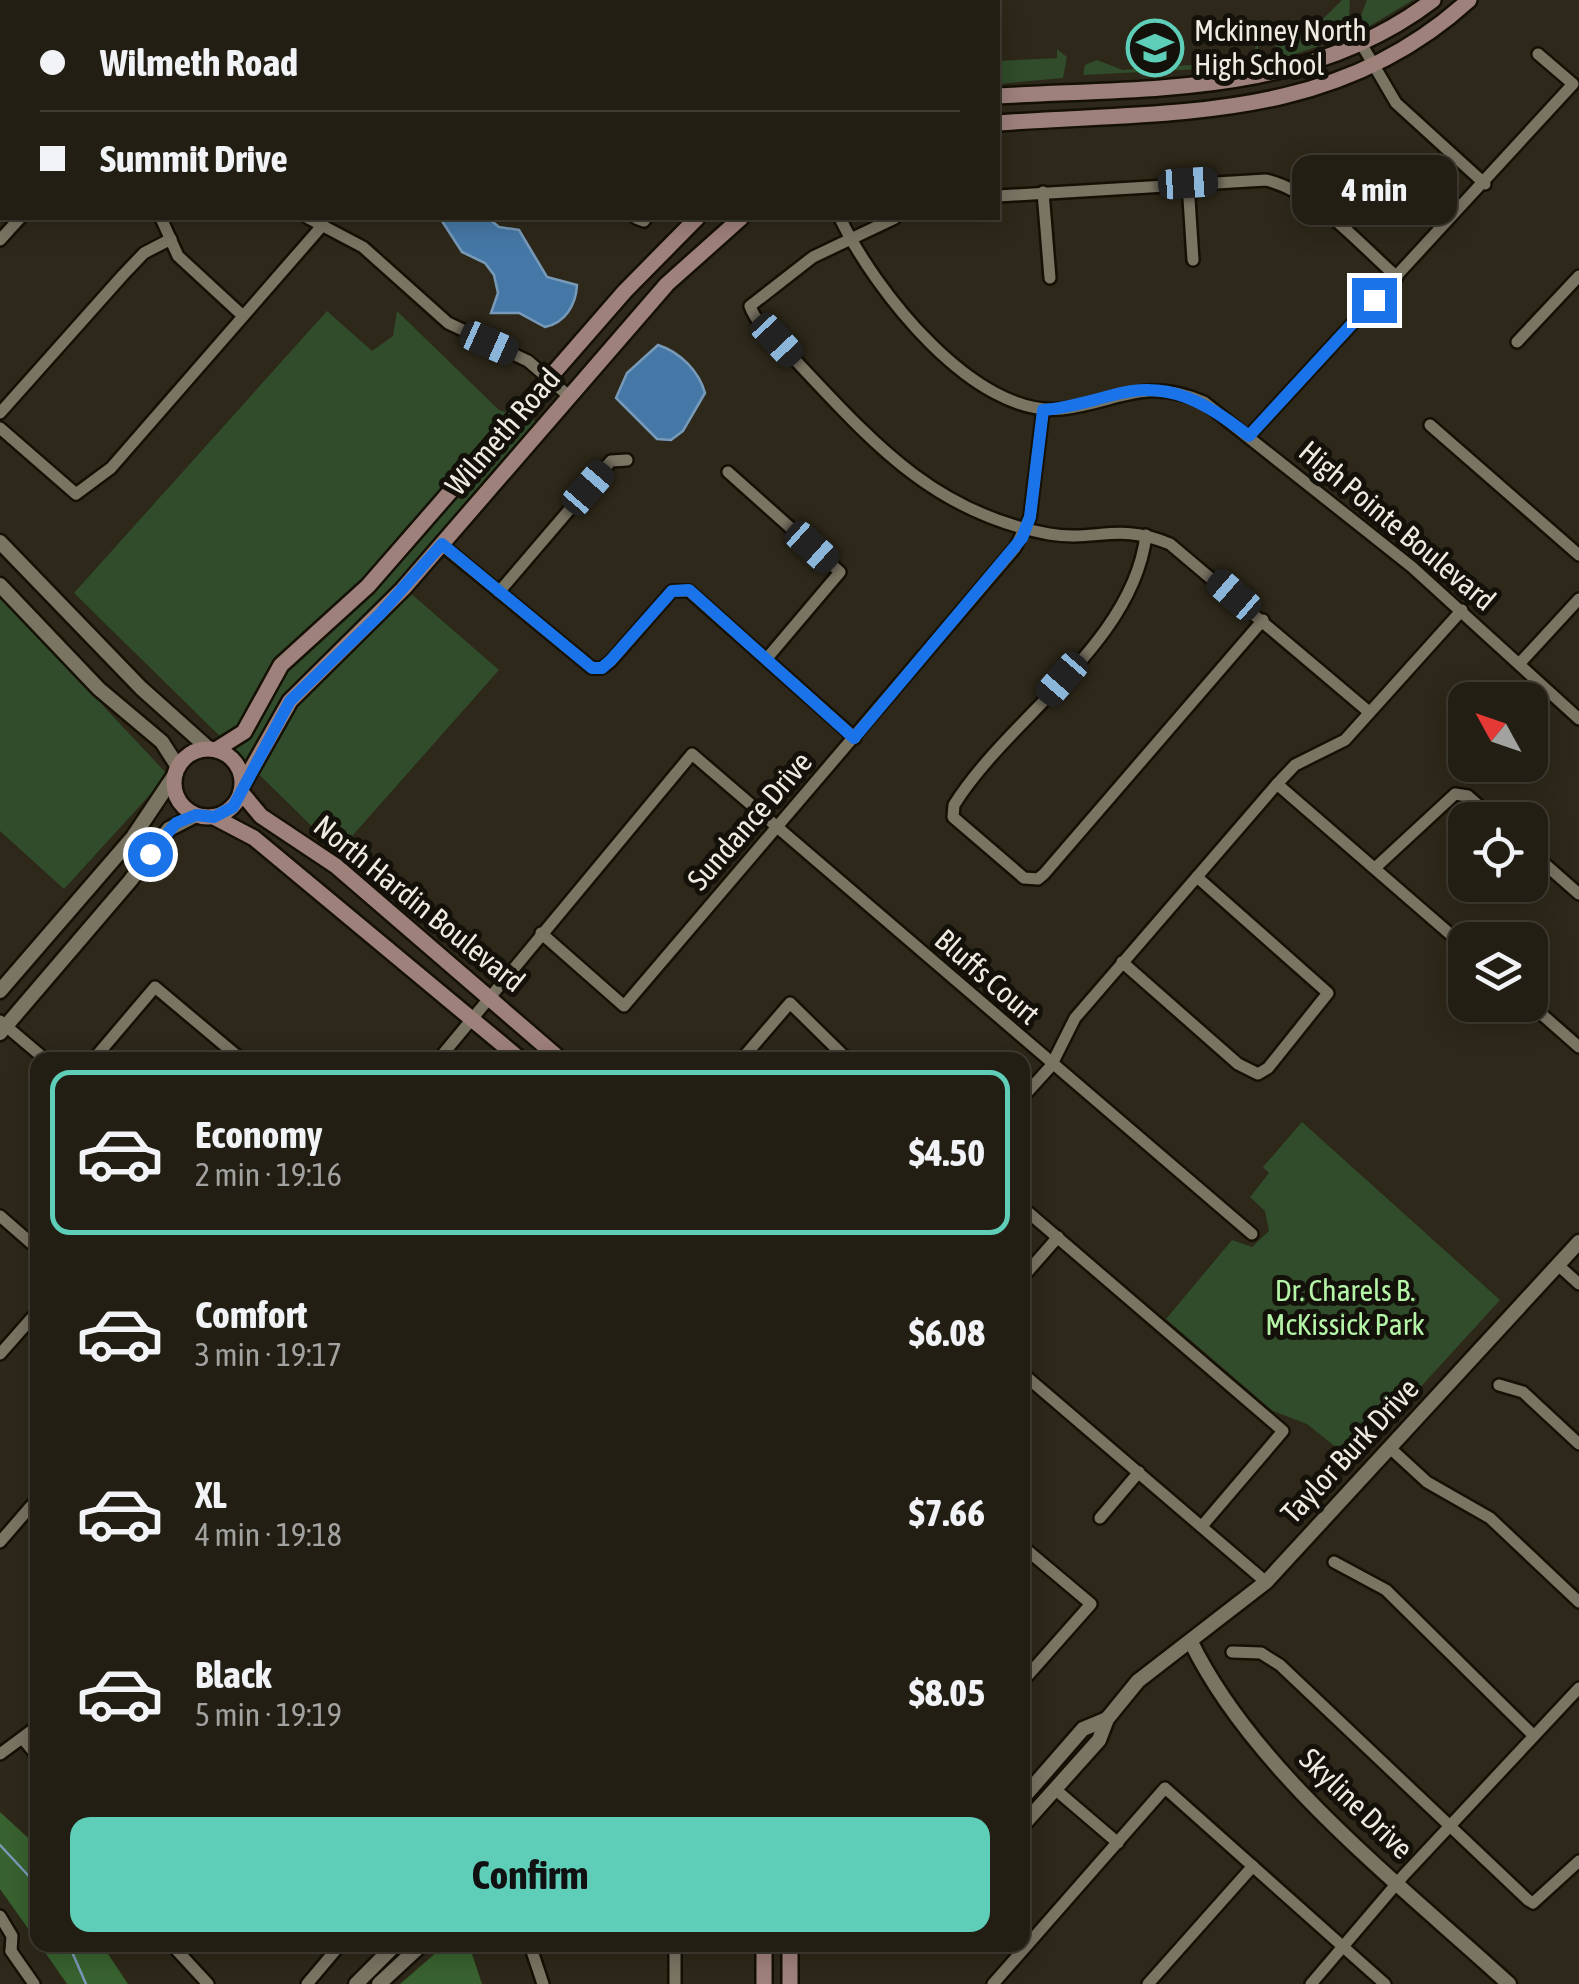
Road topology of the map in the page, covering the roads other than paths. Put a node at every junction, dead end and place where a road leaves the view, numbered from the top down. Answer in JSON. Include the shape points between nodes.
{"nodes":[{"id":1,"x":1433,"y":0,"type":"edge"},
{"id":2,"x":1469,"y":0,"type":"edge"},
{"id":3,"x":1362,"y":45,"type":"junction"},
{"id":4,"x":1538,"y":54,"type":"dead end"},
{"id":5,"x":1372,"y":66,"type":"junction"},
{"id":6,"x":1075,"y":92,"type":"junction"},
{"id":7,"x":1000,"y":96,"type":"edge"},
{"id":8,"x":1076,"y":118,"type":"junction"},
{"id":9,"x":1000,"y":123,"type":"edge"},
{"id":10,"x":1188,"y":183,"type":"junction"},
{"id":11,"x":1485,"y":184,"type":"junction"},
{"id":12,"x":1043,"y":192,"type":"junction"},
{"id":13,"x":1000,"y":196,"type":"edge"},
{"id":14,"x":18,"y":220,"type":"edge"},
{"id":15,"x":163,"y":220,"type":"edge"},
{"id":16,"x":312,"y":220,"type":"edge"},
{"id":17,"x":695,"y":220,"type":"edge"},
{"id":18,"x":739,"y":220,"type":"edge"},
{"id":19,"x":841,"y":220,"type":"edge"},
{"id":20,"x":890,"y":220,"type":"edge"},
{"id":21,"x":322,"y":226,"type":"junction"},
{"id":22,"x":850,"y":238,"type":"junction"},
{"id":23,"x":171,"y":239,"type":"junction"},
{"id":24,"x":0,"y":240,"type":"edge"},
{"id":25,"x":1192,"y":260,"type":"dead end"},
{"id":26,"x":1579,"y":276,"type":"edge"},
{"id":27,"x":1397,"y":277,"type":"junction"},
{"id":28,"x":1050,"y":278,"type":"dead end"},
{"id":29,"x":243,"y":316,"type":"junction"},
{"id":30,"x":1517,"y":342,"type":"dead end"},
{"id":31,"x":549,"y":379,"type":"junction"},
{"id":32,"x":570,"y":397,"type":"junction"},
{"id":33,"x":1043,"y":410,"type":"junction"},
{"id":34,"x":0,"y":413,"type":"edge"},
{"id":35,"x":1430,"y":425,"type":"dead end"},
{"id":36,"x":0,"y":428,"type":"edge"},
{"id":37,"x":1249,"y":436,"type":"junction"},
{"id":38,"x":627,"y":460,"type":"dead end"},
{"id":39,"x":728,"y":472,"type":"dead end"},
{"id":40,"x":1026,"y":528,"type":"junction"},
{"id":41,"x":1146,"y":535,"type":"junction"},
{"id":42,"x":0,"y":542,"type":"edge"},
{"id":43,"x":442,"y":544,"type":"junction"},
{"id":44,"x":1579,"y":555,"type":"edge"},
{"id":45,"x":0,"y":586,"type":"edge"},
{"id":46,"x":499,"y":592,"type":"junction"},
{"id":47,"x":1579,"y":599,"type":"edge"},
{"id":48,"x":1462,"y":610,"type":"junction"},
{"id":49,"x":1263,"y":620,"type":"junction"},
{"id":50,"x":768,"y":658,"type":"junction"},
{"id":51,"x":1519,"y":664,"type":"junction"},
{"id":52,"x":1369,"y":712,"type":"junction"},
{"id":53,"x":1579,"y":719,"type":"edge"},
{"id":54,"x":854,"y":738,"type":"junction"},
{"id":55,"x":213,"y":749,"type":"junction"},
{"id":56,"x":177,"y":770,"type":"junction"},
{"id":57,"x":1278,"y":784,"type":"junction"},
{"id":58,"x":242,"y":788,"type":"junction"},
{"id":59,"x":1475,"y":802,"type":"edge"},
{"id":60,"x":196,"y":815,"type":"junction"},
{"id":61,"x":214,"y":817,"type":"junction"},
{"id":62,"x":777,"y":829,"type":"junction"},
{"id":63,"x":1548,"y":867,"type":"edge"},
{"id":64,"x":1375,"y":868,"type":"junction"},
{"id":65,"x":1197,"y":877,"type":"junction"},
{"id":66,"x":360,"y":886,"type":"junction"},
{"id":67,"x":1579,"y":894,"type":"edge"},
{"id":68,"x":340,"y":910,"type":"junction"},
{"id":69,"x":1448,"y":932,"type":"edge"},
{"id":70,"x":541,"y":933,"type":"junction"},
{"id":71,"x":1122,"y":962,"type":"junction"},
{"id":72,"x":0,"y":990,"type":"edge"},
{"id":73,"x":488,"y":995,"type":"junction"},
{"id":74,"x":470,"y":1017,"type":"junction"},
{"id":75,"x":1548,"y":1020,"type":"edge"},
{"id":76,"x":2,"y":1027,"type":"edge"},
{"id":77,"x":1579,"y":1047,"type":"edge"},
{"id":78,"x":35,"y":1052,"type":"edge"},
{"id":79,"x":100,"y":1052,"type":"edge"},
{"id":80,"x":232,"y":1052,"type":"edge"},
{"id":81,"x":444,"y":1052,"type":"edge"},
{"id":82,"x":512,"y":1052,"type":"edge"},
{"id":83,"x":552,"y":1052,"type":"edge"},
{"id":84,"x":748,"y":1052,"type":"edge"},
{"id":85,"x":840,"y":1052,"type":"edge"},
{"id":86,"x":1051,"y":1066,"type":"junction"},
{"id":87,"x":1030,"y":1089,"type":"edge"},
{"id":88,"x":1030,"y":1214,"type":"edge"},
{"id":89,"x":0,"y":1216,"type":"edge"},
{"id":90,"x":1252,"y":1234,"type":"dead end"},
{"id":91,"x":1058,"y":1237,"type":"junction"},
{"id":92,"x":30,"y":1241,"type":"edge"},
{"id":93,"x":1579,"y":1242,"type":"edge"},
{"id":94,"x":1558,"y":1265,"type":"junction"},
{"id":95,"x":1030,"y":1269,"type":"edge"},
{"id":96,"x":1579,"y":1284,"type":"edge"},
{"id":97,"x":30,"y":1320,"type":"edge"},
{"id":98,"x":0,"y":1354,"type":"edge"},
{"id":99,"x":1030,"y":1380,"type":"edge"},
{"id":100,"x":1499,"y":1385,"type":"dead end"},
{"id":101,"x":1579,"y":1444,"type":"edge"},
{"id":102,"x":1390,"y":1448,"type":"junction"},
{"id":103,"x":1139,"y":1472,"type":"junction"},
{"id":104,"x":30,"y":1507,"type":"edge"},
{"id":105,"x":1100,"y":1518,"type":"dead end"},
{"id":106,"x":1202,"y":1526,"type":"junction"},
{"id":107,"x":0,"y":1542,"type":"edge"},
{"id":108,"x":1030,"y":1553,"type":"edge"},
{"id":109,"x":1334,"y":1562,"type":"dead end"},
{"id":110,"x":1266,"y":1582,"type":"junction"},
{"id":111,"x":1579,"y":1602,"type":"edge"},
{"id":112,"x":1191,"y":1642,"type":"junction"},
{"id":113,"x":1232,"y":1652,"type":"dead end"},
{"id":114,"x":1030,"y":1673,"type":"edge"},
{"id":115,"x":1579,"y":1688,"type":"edge"},
{"id":116,"x":1107,"y":1719,"type":"junction"},
{"id":117,"x":30,"y":1733,"type":"edge"},
{"id":118,"x":1534,"y":1736,"type":"junction"},
{"id":119,"x":23,"y":1739,"type":"junction"},
{"id":120,"x":30,"y":1747,"type":"edge"},
{"id":121,"x":0,"y":1754,"type":"edge"},
{"id":122,"x":1030,"y":1790,"type":"edge"},
{"id":123,"x":1056,"y":1790,"type":"junction"},
{"id":124,"x":1030,"y":1818,"type":"edge"},
{"id":125,"x":1449,"y":1827,"type":"junction"},
{"id":126,"x":1118,"y":1843,"type":"junction"},
{"id":127,"x":1579,"y":1861,"type":"edge"},
{"id":128,"x":1253,"y":1866,"type":"junction"},
{"id":129,"x":1399,"y":1882,"type":"junction"},
{"id":130,"x":0,"y":1916,"type":"edge"},
{"id":131,"x":1030,"y":1942,"type":"edge"},
{"id":132,"x":1344,"y":1947,"type":"junction"},
{"id":133,"x":178,"y":1952,"type":"edge"},
{"id":134,"x":334,"y":1952,"type":"edge"},
{"id":135,"x":387,"y":1952,"type":"edge"},
{"id":136,"x":413,"y":1952,"type":"edge"},
{"id":137,"x":532,"y":1952,"type":"edge"},
{"id":138,"x":675,"y":1952,"type":"edge"},
{"id":139,"x":764,"y":1952,"type":"edge"},
{"id":140,"x":790,"y":1952,"type":"edge"},
{"id":141,"x":1021,"y":1952,"type":"edge"},
{"id":142,"x":6,"y":1954,"type":"edge"},
{"id":143,"x":34,"y":1984,"type":"edge"},
{"id":144,"x":208,"y":1984,"type":"edge"},
{"id":145,"x":306,"y":1984,"type":"edge"},
{"id":146,"x":356,"y":1984,"type":"edge"},
{"id":147,"x":378,"y":1984,"type":"edge"},
{"id":148,"x":543,"y":1984,"type":"edge"},
{"id":149,"x":675,"y":1984,"type":"edge"},
{"id":150,"x":764,"y":1984,"type":"edge"},
{"id":151,"x":790,"y":1984,"type":"edge"},
{"id":152,"x":993,"y":1984,"type":"edge"},
{"id":153,"x":1148,"y":1984,"type":"edge"},
{"id":154,"x":1312,"y":1984,"type":"edge"},
{"id":155,"x":1386,"y":1984,"type":"edge"},
{"id":156,"x":1509,"y":1984,"type":"edge"}],
"edges":[{"from":1,"to":3,"type":"main road"},
{"from":2,"to":5,"type":"main road"},
{"from":3,"to":5,"type":"street"},
{"from":3,"to":6,"type":"main road","via":[[1252,80]]},
{"from":4,"to":11,"type":"street","via":[[1573,84]]},
{"from":5,"to":8,"type":"main road","via":[[1247,107]]},
{"from":5,"to":11,"type":"street","via":[[1396,103]]},
{"from":6,"to":7,"type":"main road"},
{"from":6,"to":8,"type":"main road"},
{"from":8,"to":9,"type":"main road"},
{"from":10,"to":12,"type":"street"},
{"from":10,"to":25,"type":"street"},
{"from":10,"to":27,"type":"street","via":[[1256,179],[1290,189]]},
{"from":11,"to":27,"type":"street"},
{"from":12,"to":13,"type":"street"},
{"from":12,"to":28,"type":"street"},
{"from":14,"to":24,"type":"street"},
{"from":15,"to":23,"type":"street"},
{"from":16,"to":21,"type":"street"},
{"from":17,"to":31,"type":"main road","name":"Wilmeth Road"},
{"from":18,"to":32,"type":"main road","name":"Wilmeth Road","via":[[683,267]]},
{"from":19,"to":22,"type":"street","name":"High Pointe Boulevard"},
{"from":20,"to":22,"type":"street"},
{"from":21,"to":29,"type":"street"},
{"from":21,"to":31,"type":"street","via":[[363,247],[448,323],[521,357]]},
{"from":22,"to":33,"type":"street","name":"High Pointe Boulevard","via":[[877,282],[972,381],[997,397]]},
{"from":22,"to":40,"type":"street","via":[[794,270],[750,306],[879,450],[922,485]]},
{"from":23,"to":29,"type":"street","via":[[196,278]]},
{"from":23,"to":34,"type":"street","via":[[123,275]]},
{"from":26,"to":30,"type":"street"},
{"from":27,"to":37,"type":"street"},
{"from":29,"to":36,"type":"street","via":[[111,468],[76,494]]},
{"from":31,"to":32,"type":"street"},
{"from":31,"to":55,"type":"main road","name":"Wilmeth Road","via":[[368,586],[281,665],[244,732]]},
{"from":32,"to":43,"type":"main road","name":"Wilmeth Road"},
{"from":33,"to":37,"type":"street","name":"High Pointe Boulevard","via":[[1166,390],[1204,402]]},
{"from":33,"to":40,"type":"street","name":"Sundance Drive"},
{"from":35,"to":44,"type":"street"},
{"from":37,"to":48,"type":"street","name":"High Pointe Boulevard"},
{"from":38,"to":46,"type":"street","via":[[611,462]]},
{"from":39,"to":50,"type":"street","via":[[840,572]]},
{"from":40,"to":41,"type":"street","via":[[1057,535]]},
{"from":40,"to":54,"type":"street","name":"Sundance Drive"},
{"from":41,"to":49,"type":"street","via":[[1186,555]]},
{"from":41,"to":49,"type":"street","via":[[1119,610],[952,811],[1024,878],[1038,878]]},
{"from":42,"to":55,"type":"street","via":[[162,709]]},
{"from":43,"to":46,"type":"street"},
{"from":43,"to":58,"type":"main road","name":"Wilmeth Road","via":[[290,701]]},
{"from":45,"to":56,"type":"street","via":[[99,689],[162,742]]},
{"from":46,"to":50,"type":"street","via":[[592,668],[602,668],[681,588]]},
{"from":47,"to":51,"type":"street"},
{"from":48,"to":51,"type":"street","name":"High Pointe Boulevard"},
{"from":48,"to":52,"type":"street"},
{"from":49,"to":52,"type":"street"},
{"from":50,"to":54,"type":"street"},
{"from":51,"to":53,"type":"street","name":"High Pointe Boulevard"},
{"from":52,"to":57,"type":"street","via":[[1345,740],[1296,764]]},
{"from":54,"to":62,"type":"street","name":"Sundance Drive"},
{"from":55,"to":56,"type":"main road","via":[[190,754]]},
{"from":55,"to":58,"type":"main road","via":[[235,761]]},
{"from":56,"to":60,"type":"main road","via":[[178,798]]},
{"from":56,"to":72,"type":"street","via":[[134,837]]},
{"from":57,"to":64,"type":"street"},
{"from":57,"to":65,"type":"street"},
{"from":58,"to":61,"type":"main road","via":[[233,807]]},
{"from":58,"to":66,"type":"main road","name":"North Hardin Boulevard","via":[[260,816]]},
{"from":59,"to":64,"type":"street","via":[[1454,794]]},
{"from":60,"to":61,"type":"main road"},
{"from":60,"to":76,"type":"street","via":[[169,828]]},
{"from":61,"to":68,"type":"main road","name":"North Hardin Boulevard","via":[[254,838]]},
{"from":62,"to":70,"type":"street","name":"Sundance Drive","via":[[624,1006]]},
{"from":62,"to":70,"type":"street","name":"Bluffs Court","via":[[692,754]]},
{"from":62,"to":86,"type":"street","name":"Bluffs Court"},
{"from":63,"to":67,"type":"street"},
{"from":64,"to":69,"type":"street"},
{"from":65,"to":71,"type":"street"},
{"from":65,"to":71,"type":"street","via":[[1328,993],[1268,1068],[1253,1074]]},
{"from":66,"to":68,"type":"main road"},
{"from":66,"to":73,"type":"main road","name":"North Hardin Boulevard"},
{"from":68,"to":74,"type":"main road","name":"North Hardin Boulevard"},
{"from":70,"to":73,"type":"street"},
{"from":71,"to":86,"type":"street","via":[[1076,1018]]},
{"from":73,"to":74,"type":"street"},
{"from":73,"to":83,"type":"main road","name":"North Hardin Boulevard"},
{"from":74,"to":81,"type":"street"},
{"from":74,"to":82,"type":"main road","name":"North Hardin Boulevard"},
{"from":75,"to":77,"type":"street"},
{"from":76,"to":78,"type":"street"},
{"from":79,"to":80,"type":"street","via":[[155,987]]},
{"from":84,"to":85,"type":"street","via":[[790,1003]]},
{"from":86,"to":87,"type":"street"},
{"from":86,"to":90,"type":"street","name":"Bluffs Court"},
{"from":88,"to":91,"type":"street"},
{"from":89,"to":92,"type":"street"},
{"from":91,"to":95,"type":"street"},
{"from":91,"to":106,"type":"street","via":[[1283,1431]]},
{"from":93,"to":94,"type":"street","name":"Taylor Burk Drive"},
{"from":94,"to":96,"type":"street"},
{"from":94,"to":102,"type":"street","name":"Taylor Burk Drive"},
{"from":97,"to":98,"type":"street"},
{"from":99,"to":103,"type":"street"},
{"from":100,"to":101,"type":"street","via":[[1523,1392]]},
{"from":102,"to":110,"type":"street","name":"Taylor Burk Drive"},
{"from":102,"to":111,"type":"street","via":[[1427,1482],[1490,1518]]},
{"from":103,"to":105,"type":"street"},
{"from":103,"to":106,"type":"street"},
{"from":104,"to":107,"type":"street"},
{"from":106,"to":110,"type":"street"},
{"from":108,"to":114,"type":"street","via":[[1091,1604]]},
{"from":109,"to":118,"type":"street","via":[[1386,1590]]},
{"from":110,"to":112,"type":"street","name":"Taylor Burk Drive"},
{"from":112,"to":116,"type":"street","name":"Taylor Burk Drive","via":[[1150,1670]]},
{"from":112,"to":129,"type":"street","name":"Skyline Drive","via":[[1221,1696],[1268,1757]]},
{"from":113,"to":125,"type":"street","via":[[1255,1651],[1280,1665]]},
{"from":115,"to":118,"type":"street"},
{"from":116,"to":122,"type":"street","via":[[1084,1729]]},
{"from":116,"to":123,"type":"street","via":[[1099,1740]]},
{"from":117,"to":119,"type":"street"},
{"from":118,"to":125,"type":"street"},
{"from":119,"to":120,"type":"street"},
{"from":119,"to":121,"type":"street"},
{"from":123,"to":124,"type":"street"},
{"from":123,"to":126,"type":"street"},
{"from":125,"to":127,"type":"street","via":[[1533,1903]]},
{"from":125,"to":129,"type":"street"},
{"from":126,"to":128,"type":"street","via":[[1165,1788]]},
{"from":126,"to":131,"type":"street"},
{"from":128,"to":132,"type":"street"},
{"from":128,"to":153,"type":"street"},
{"from":129,"to":132,"type":"street"},
{"from":129,"to":156,"type":"street","name":"Skyline Drive"},
{"from":130,"to":142,"type":"street","via":[[12,1936]]},
{"from":132,"to":154,"type":"street"},
{"from":132,"to":155,"type":"street"},
{"from":133,"to":144,"type":"street"},
{"from":134,"to":145,"type":"street"},
{"from":135,"to":146,"type":"street"},
{"from":136,"to":147,"type":"street"},
{"from":137,"to":148,"type":"street"},
{"from":138,"to":149,"type":"street"},
{"from":139,"to":150,"type":"main road"},
{"from":140,"to":151,"type":"main road"},
{"from":141,"to":152,"type":"street"},
{"from":142,"to":143,"type":"street"}]}
